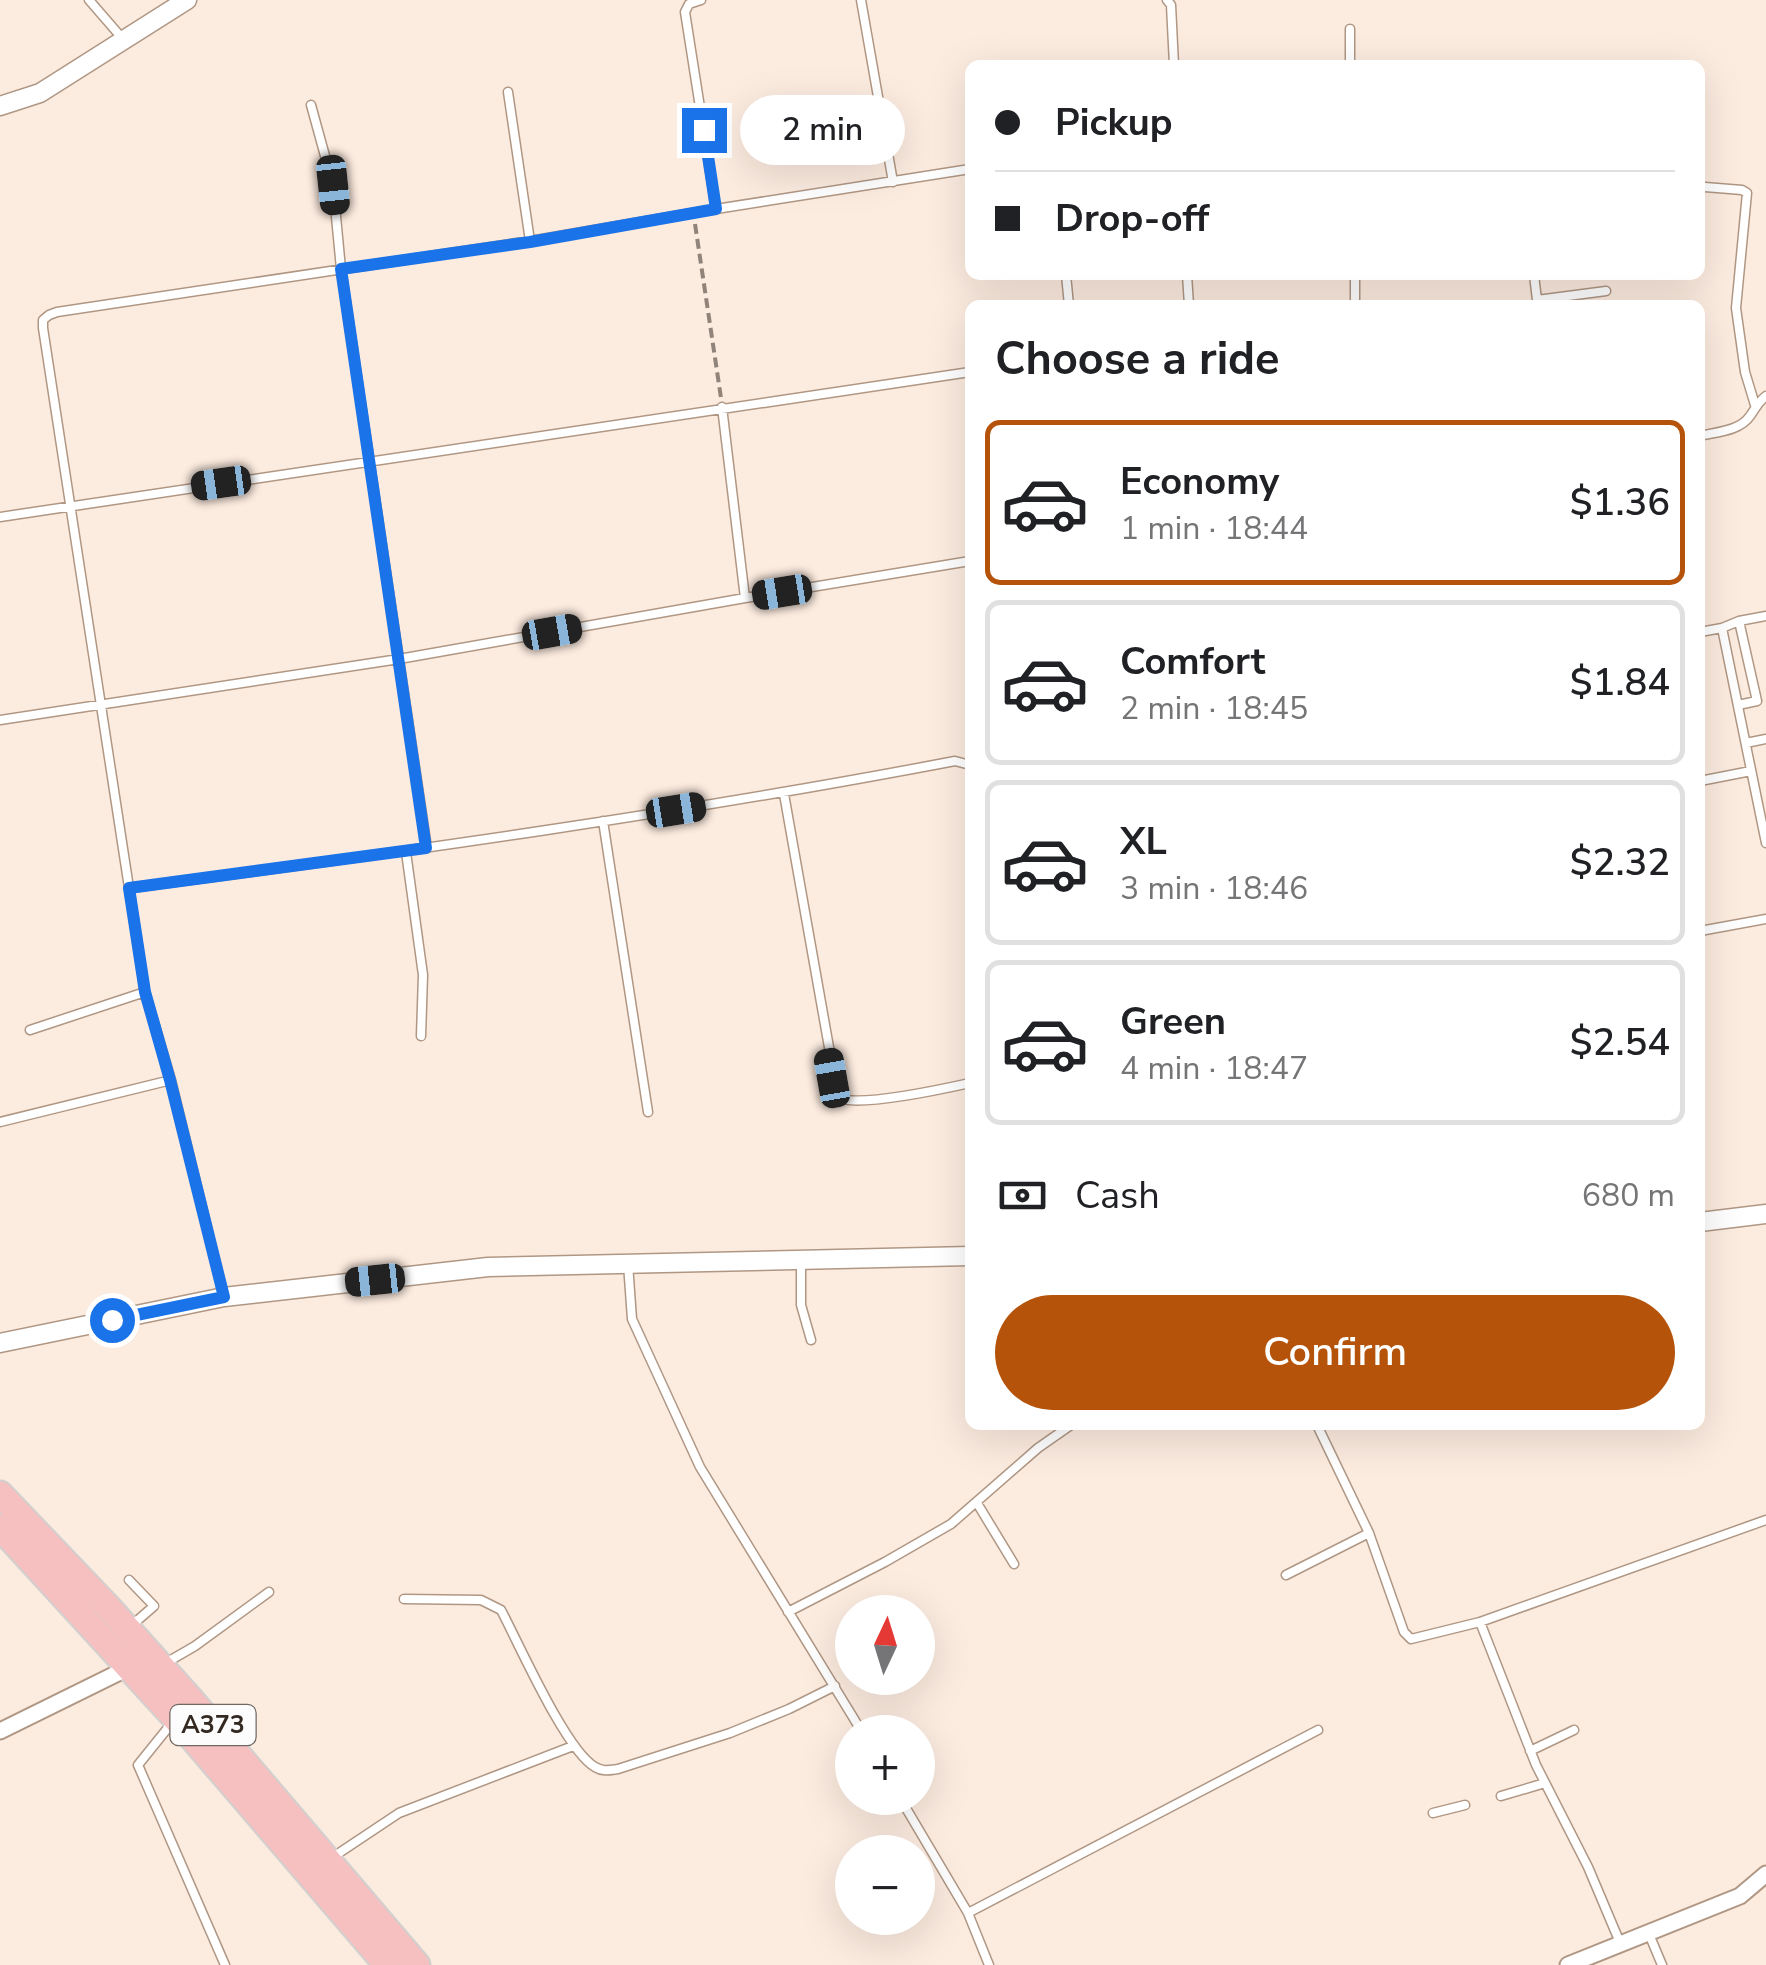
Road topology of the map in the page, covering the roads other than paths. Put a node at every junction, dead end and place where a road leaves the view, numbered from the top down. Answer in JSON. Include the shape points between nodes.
{"nodes":[{"id":1,"x":89,"y":0,"type":"edge"},
{"id":2,"x":186,"y":0,"type":"edge"},
{"id":3,"x":701,"y":0,"type":"edge"},
{"id":4,"x":862,"y":0,"type":"edge"},
{"id":5,"x":1167,"y":0,"type":"edge"},
{"id":6,"x":1350,"y":28,"type":"dead end"},
{"id":7,"x":124,"y":40,"type":"junction"},
{"id":8,"x":1174,"y":60,"type":"edge"},
{"id":9,"x":1350,"y":60,"type":"edge"},
{"id":10,"x":508,"y":92,"type":"dead end"},
{"id":11,"x":311,"y":105,"type":"dead end"},
{"id":12,"x":0,"y":106,"type":"edge"},
{"id":13,"x":965,"y":170,"type":"edge"},
{"id":14,"x":893,"y":182,"type":"junction"},
{"id":15,"x":1705,"y":187,"type":"dead end"},
{"id":16,"x":716,"y":209,"type":"junction"},
{"id":17,"x":530,"y":242,"type":"junction"},
{"id":18,"x":341,"y":269,"type":"junction"},
{"id":19,"x":1606,"y":291,"type":"dead end"},
{"id":20,"x":1550,"y":300,"type":"edge"},
{"id":21,"x":965,"y":373,"type":"edge"},
{"id":22,"x":1766,"y":396,"type":"edge"},
{"id":23,"x":1754,"y":405,"type":"junction"},
{"id":24,"x":722,"y":408,"type":"junction"},
{"id":25,"x":1705,"y":435,"type":"edge"},
{"id":26,"x":370,"y":460,"type":"junction"},
{"id":27,"x":72,"y":505,"type":"junction"},
{"id":28,"x":0,"y":516,"type":"edge"},
{"id":29,"x":965,"y":562,"type":"edge"},
{"id":30,"x":745,"y":598,"type":"junction"},
{"id":31,"x":1766,"y":616,"type":"edge"},
{"id":32,"x":1740,"y":621,"type":"junction"},
{"id":33,"x":1722,"y":628,"type":"junction"},
{"id":34,"x":1705,"y":631,"type":"edge"},
{"id":35,"x":399,"y":659,"type":"junction"},
{"id":36,"x":102,"y":704,"type":"junction"},
{"id":37,"x":1738,"y":705,"type":"junction"},
{"id":38,"x":0,"y":720,"type":"edge"},
{"id":39,"x":1766,"y":739,"type":"edge"},
{"id":40,"x":1746,"y":743,"type":"junction"},
{"id":41,"x":965,"y":764,"type":"edge"},
{"id":42,"x":1751,"y":771,"type":"junction"},
{"id":43,"x":1705,"y":781,"type":"edge"},
{"id":44,"x":784,"y":794,"type":"junction"},
{"id":45,"x":1763,"y":814,"type":"edge"},
{"id":46,"x":603,"y":822,"type":"junction"},
{"id":47,"x":1766,"y":843,"type":"edge"},
{"id":48,"x":426,"y":848,"type":"junction"},
{"id":49,"x":406,"y":852,"type":"junction"},
{"id":50,"x":129,"y":888,"type":"junction"},
{"id":51,"x":1766,"y":918,"type":"edge"},
{"id":52,"x":1705,"y":930,"type":"edge"},
{"id":53,"x":145,"y":992,"type":"junction"},
{"id":54,"x":30,"y":1030,"type":"dead end"},
{"id":55,"x":422,"y":1036,"type":"dead end"},
{"id":56,"x":170,"y":1080,"type":"junction"},
{"id":57,"x":965,"y":1084,"type":"edge"},
{"id":58,"x":648,"y":1112,"type":"dead end"},
{"id":59,"x":0,"y":1122,"type":"edge"},
{"id":60,"x":1766,"y":1214,"type":"edge"},
{"id":61,"x":1705,"y":1221,"type":"edge"},
{"id":62,"x":965,"y":1256,"type":"edge"},
{"id":63,"x":801,"y":1258,"type":"junction"},
{"id":64,"x":628,"y":1264,"type":"junction"},
{"id":65,"x":224,"y":1297,"type":"junction"},
{"id":66,"x":812,"y":1340,"type":"dead end"},
{"id":67,"x":0,"y":1342,"type":"edge"},
{"id":68,"x":1065,"y":1430,"type":"edge"},
{"id":69,"x":1319,"y":1430,"type":"edge"},
{"id":70,"x":0,"y":1494,"type":"edge"},
{"id":71,"x":977,"y":1503,"type":"junction"},
{"id":72,"x":1766,"y":1520,"type":"edge"},
{"id":73,"x":0,"y":1527,"type":"edge"},
{"id":74,"x":1369,"y":1533,"type":"junction"},
{"id":75,"x":1014,"y":1564,"type":"dead end"},
{"id":76,"x":1286,"y":1576,"type":"dead end"},
{"id":77,"x":129,"y":1580,"type":"dead end"},
{"id":78,"x":269,"y":1592,"type":"dead end"},
{"id":79,"x":404,"y":1599,"type":"dead end"},
{"id":80,"x":788,"y":1612,"type":"junction"},
{"id":81,"x":1480,"y":1622,"type":"junction"},
{"id":82,"x":128,"y":1630,"type":"junction"},
{"id":83,"x":160,"y":1666,"type":"junction"},
{"id":84,"x":130,"y":1667,"type":"junction"},
{"id":85,"x":835,"y":1686,"type":"joint"},
{"id":86,"x":176,"y":1719,"type":"junction"},
{"id":87,"x":1318,"y":1730,"type":"dead end"},
{"id":88,"x":1574,"y":1730,"type":"dead end"},
{"id":89,"x":0,"y":1731,"type":"edge"},
{"id":90,"x":573,"y":1746,"type":"junction"},
{"id":91,"x":1530,"y":1751,"type":"junction"},
{"id":92,"x":1545,"y":1783,"type":"junction"},
{"id":93,"x":1501,"y":1796,"type":"dead end"},
{"id":94,"x":1464,"y":1805,"type":"dead end"},
{"id":95,"x":1433,"y":1813,"type":"dead end"},
{"id":96,"x":910,"y":1815,"type":"edge"},
{"id":97,"x":328,"y":1861,"type":"junction"},
{"id":98,"x":1766,"y":1874,"type":"edge"},
{"id":99,"x":968,"y":1913,"type":"junction"},
{"id":100,"x":1649,"y":1934,"type":"junction"},
{"id":101,"x":1620,"y":1945,"type":"junction"},
{"id":102,"x":225,"y":1965,"type":"edge"},
{"id":103,"x":387,"y":1965,"type":"edge"},
{"id":104,"x":417,"y":1965,"type":"edge"},
{"id":105,"x":989,"y":1965,"type":"edge"},
{"id":106,"x":1568,"y":1965,"type":"edge"},
{"id":107,"x":1662,"y":1965,"type":"edge"}],
"edges":[{"from":1,"to":7,"type":"lane"},
{"from":2,"to":7,"type":"street"},
{"from":3,"to":16,"type":"lane","via":[[685,12]]},
{"from":4,"to":14,"type":"lane"},
{"from":5,"to":8,"type":"lane"},
{"from":6,"to":9,"type":"lane"},
{"from":7,"to":12,"type":"street","via":[[40,93]]},
{"from":10,"to":17,"type":"lane"},
{"from":11,"to":18,"type":"lane","via":[[333,185]]},
{"from":13,"to":14,"type":"lane"},
{"from":14,"to":16,"type":"lane"},
{"from":15,"to":23,"type":"lane","via":[[1746,193],[1736,308]]},
{"from":16,"to":17,"type":"lane"},
{"from":17,"to":18,"type":"lane"},
{"from":18,"to":26,"type":"lane"},
{"from":18,"to":27,"type":"lane","via":[[48,315],[43,328]]},
{"from":19,"to":20,"type":"lane"},
{"from":21,"to":24,"type":"lane"},
{"from":22,"to":23,"type":"lane"},
{"from":23,"to":25,"type":"lane","via":[[1743,424]]},
{"from":24,"to":26,"type":"lane"},
{"from":24,"to":30,"type":"lane"},
{"from":26,"to":27,"type":"lane"},
{"from":26,"to":35,"type":"lane"},
{"from":27,"to":28,"type":"lane"},
{"from":27,"to":36,"type":"lane"},
{"from":29,"to":30,"type":"lane"},
{"from":30,"to":35,"type":"lane"},
{"from":31,"to":32,"type":"lane"},
{"from":32,"to":33,"type":"lane"},
{"from":32,"to":37,"type":"lane","via":[[1757,701]]},
{"from":33,"to":34,"type":"lane"},
{"from":33,"to":37,"type":"lane"},
{"from":35,"to":36,"type":"lane"},
{"from":35,"to":48,"type":"lane"},
{"from":36,"to":38,"type":"lane"},
{"from":36,"to":50,"type":"lane"},
{"from":37,"to":40,"type":"lane"},
{"from":39,"to":40,"type":"lane"},
{"from":40,"to":42,"type":"lane"},
{"from":41,"to":44,"type":"lane"},
{"from":42,"to":43,"type":"lane"},
{"from":42,"to":45,"type":"lane"},
{"from":44,"to":46,"type":"lane"},
{"from":44,"to":57,"type":"lane","via":[[838,1098]]},
{"from":45,"to":47,"type":"lane"},
{"from":46,"to":48,"type":"lane"},
{"from":46,"to":58,"type":"lane"},
{"from":48,"to":49,"type":"lane"},
{"from":49,"to":50,"type":"lane"},
{"from":49,"to":55,"type":"lane","via":[[423,975]]},
{"from":50,"to":53,"type":"lane"},
{"from":51,"to":52,"type":"lane"},
{"from":53,"to":54,"type":"lane"},
{"from":53,"to":56,"type":"lane"},
{"from":56,"to":59,"type":"lane"},
{"from":56,"to":65,"type":"lane"},
{"from":60,"to":61,"type":"street"},
{"from":62,"to":63,"type":"street"},
{"from":63,"to":64,"type":"street"},
{"from":63,"to":66,"type":"lane","via":[[802,1305]]},
{"from":64,"to":65,"type":"street","via":[[488,1268]]},
{"from":64,"to":80,"type":"lane","via":[[632,1319],[700,1468]]},
{"from":65,"to":67,"type":"street"},
{"from":68,"to":71,"type":"lane"},
{"from":69,"to":74,"type":"lane"},
{"from":70,"to":82,"type":"highway","number":"A373"},
{"from":71,"to":75,"type":"lane"},
{"from":71,"to":80,"type":"lane","via":[[918,1543]]},
{"from":72,"to":81,"type":"lane"},
{"from":73,"to":84,"type":"highway","number":"A373"},
{"from":74,"to":76,"type":"lane"},
{"from":74,"to":81,"type":"lane","via":[[1406,1637]]},
{"from":77,"to":82,"type":"lane","via":[[154,1606]]},
{"from":78,"to":83,"type":"lane"},
{"from":79,"to":90,"type":"lane","via":[[481,1600],[501,1610]]},
{"from":80,"to":85,"type":"lane"},
{"from":81,"to":91,"type":"lane"},
{"from":82,"to":83,"type":"highway","number":"A373"},
{"from":83,"to":97,"type":"highway","number":"A373"},
{"from":84,"to":86,"type":"highway","number":"A373"},
{"from":84,"to":89,"type":"street"},
{"from":85,"to":90,"type":"lane","via":[[730,1733],[618,1769],[594,1767]]},
{"from":86,"to":102,"type":"lane","via":[[138,1765]]},
{"from":86,"to":103,"type":"highway","number":"A373"},
{"from":87,"to":99,"type":"lane"},
{"from":88,"to":91,"type":"lane"},
{"from":90,"to":97,"type":"lane","via":[[398,1813]]},
{"from":91,"to":92,"type":"lane"},
{"from":92,"to":93,"type":"lane"},
{"from":92,"to":101,"type":"lane"},
{"from":94,"to":95,"type":"lane"},
{"from":96,"to":99,"type":"lane"},
{"from":97,"to":104,"type":"highway","number":"A373"},
{"from":98,"to":100,"type":"street","via":[[1740,1896]]},
{"from":99,"to":105,"type":"lane"},
{"from":100,"to":101,"type":"street"},
{"from":100,"to":107,"type":"lane"},
{"from":101,"to":106,"type":"street"}]}
